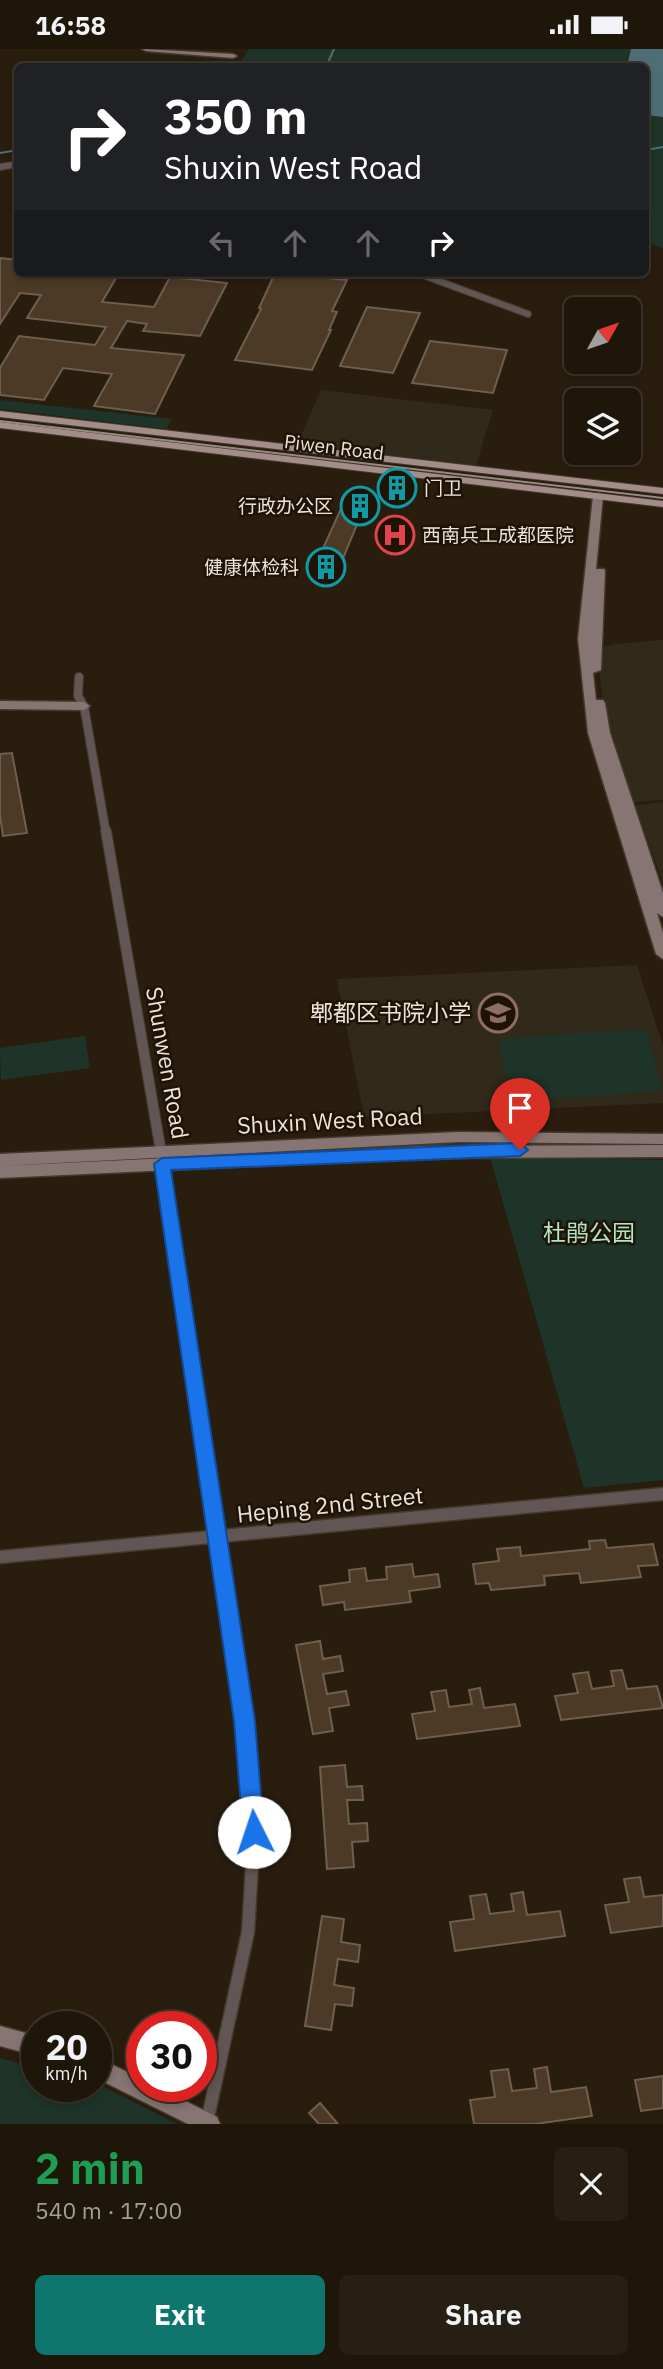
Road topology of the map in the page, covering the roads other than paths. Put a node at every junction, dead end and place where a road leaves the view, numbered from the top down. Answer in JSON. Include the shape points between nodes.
{"nodes":[{"id":1,"x":146,"y":49,"type":"edge"},
{"id":2,"x":232,"y":52,"type":"edge"},
{"id":3,"x":427,"y":277,"type":"edge"},
{"id":4,"x":528,"y":314,"type":"dead end"},
{"id":5,"x":0,"y":414,"type":"edge"},
{"id":6,"x":0,"y":425,"type":"edge"},
{"id":7,"x":663,"y":491,"type":"edge"},
{"id":8,"x":601,"y":496,"type":"junction"},
{"id":9,"x":663,"y":504,"type":"edge"},
{"id":10,"x":79,"y":677,"type":"dead end"},
{"id":11,"x":0,"y":696,"type":"edge"},
{"id":12,"x":81,"y":701,"type":"junction"},
{"id":13,"x":0,"y":705,"type":"edge"},
{"id":14,"x":663,"y":913,"type":"edge"},
{"id":15,"x":663,"y":954,"type":"edge"},
{"id":16,"x":663,"y":1139,"type":"edge"},
{"id":17,"x":663,"y":1151,"type":"edge"},
{"id":18,"x":161,"y":1158,"type":"junction"},
{"id":19,"x":0,"y":1160,"type":"edge"},
{"id":20,"x":0,"y":1172,"type":"edge"},
{"id":21,"x":663,"y":1494,"type":"edge"},
{"id":22,"x":218,"y":1537,"type":"junction"},
{"id":23,"x":0,"y":1557,"type":"edge"},
{"id":24,"x":0,"y":2036,"type":"edge"},
{"id":25,"x":21,"y":2042,"type":"edge"},
{"id":26,"x":112,"y":2075,"type":"edge"},
{"id":27,"x":209,"y":2123,"type":"edge"}],
"edges":[{"from":1,"to":2,"type":"street"},
{"from":3,"to":4,"type":"street"},
{"from":5,"to":7,"type":"main road","name":"Piwen Road"},
{"from":6,"to":8,"type":"main road","name":"Piwen Road"},
{"from":8,"to":9,"type":"main road","name":"Piwen Road"},
{"from":8,"to":14,"type":"street","via":[[595,678],[604,733]]},
{"from":8,"to":15,"type":"street","via":[[584,639],[594,733]]},
{"from":10,"to":12,"type":"street","name":"Shunwen Road"},
{"from":11,"to":12,"type":"street"},
{"from":12,"to":13,"type":"street"},
{"from":12,"to":18,"type":"street","name":"Shunwen Road"},
{"from":16,"to":18,"type":"street","name":"Shuxin West Road","via":[[458,1137]]},
{"from":17,"to":18,"type":"street","name":"Shuxin West Road"},
{"from":18,"to":19,"type":"street","name":"Shuxin West Road"},
{"from":18,"to":20,"type":"street","name":"Shuxin West Road"},
{"from":18,"to":22,"type":"street","name":"Shunwen Road"},
{"from":21,"to":22,"type":"street","name":"Heping 2nd Street"},
{"from":22,"to":23,"type":"street","name":"Heping 2nd Street"},
{"from":22,"to":27,"type":"street","name":"Shunwen Road","via":[[245,1721],[254,1832],[248,1932]]},
{"from":24,"to":25,"type":"street"},
{"from":26,"to":27,"type":"street"}]}
